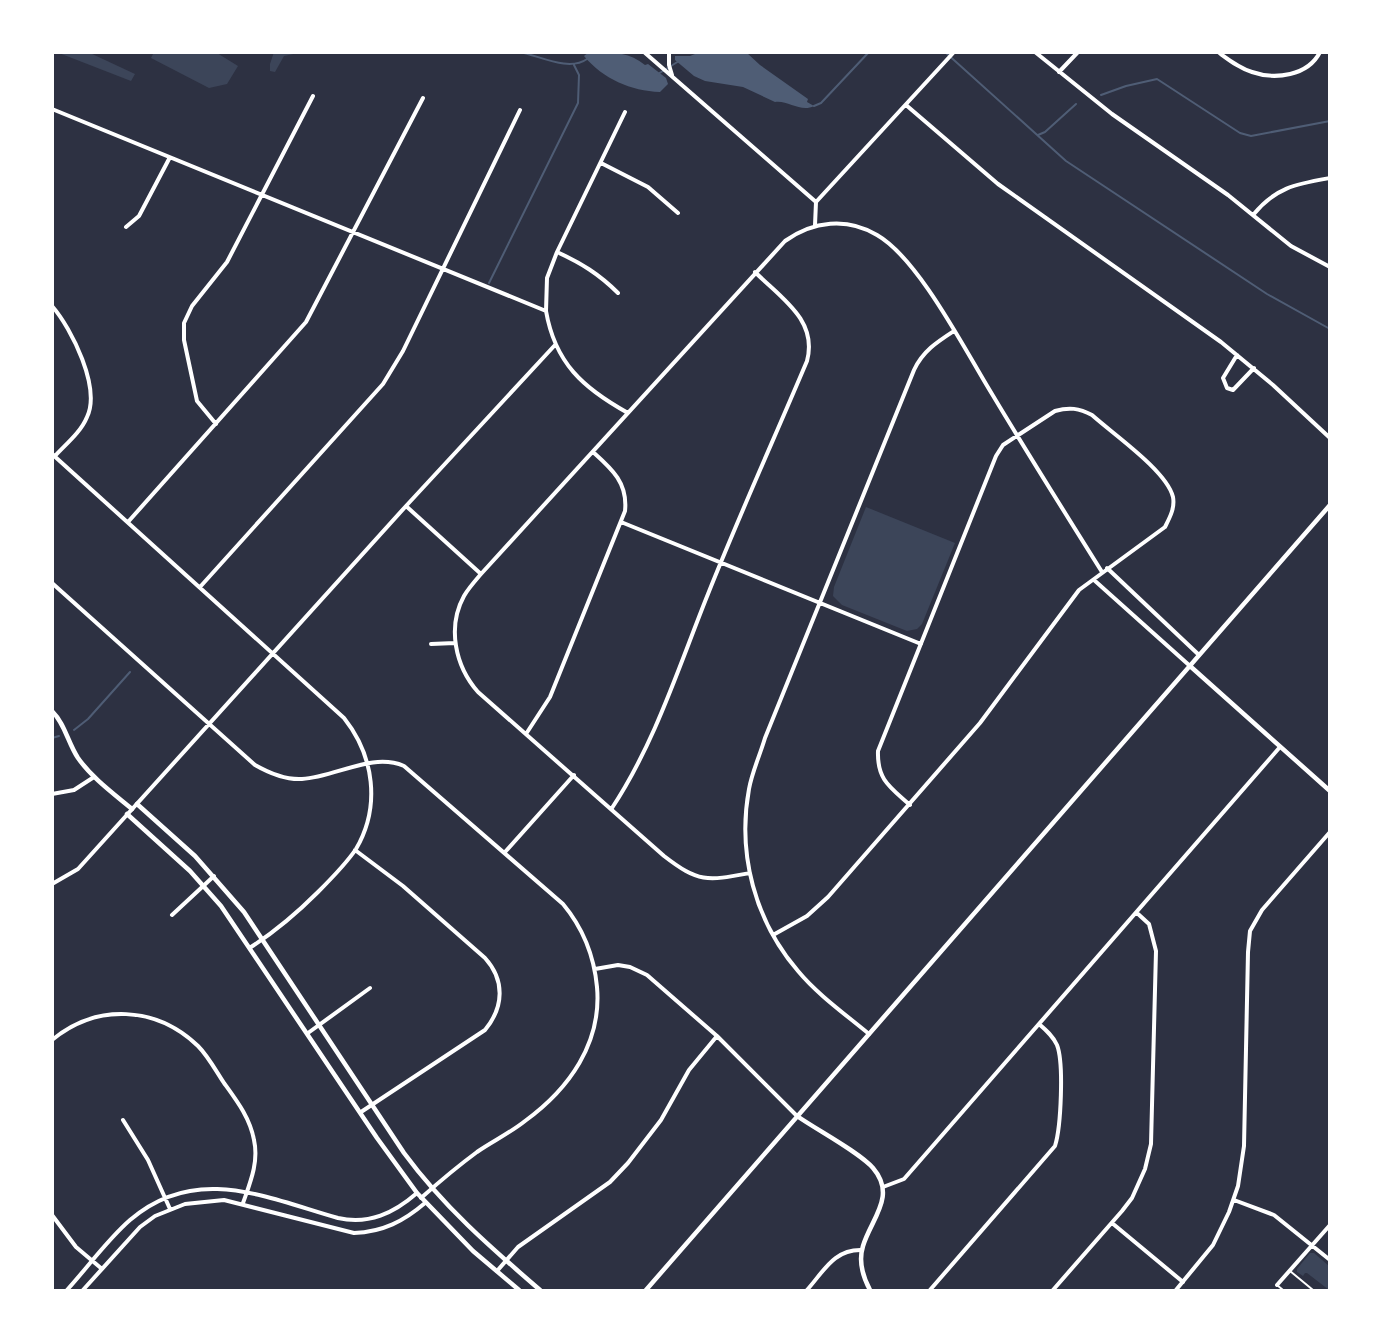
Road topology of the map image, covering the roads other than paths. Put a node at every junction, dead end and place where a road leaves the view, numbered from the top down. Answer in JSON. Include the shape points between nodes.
{"nodes":[{"id":1,"x":644,"y":52,"type":"edge"},
{"id":2,"x":669,"y":52,"type":"edge"},
{"id":3,"x":1035,"y":52,"type":"edge"},
{"id":4,"x":1078,"y":52,"type":"edge"},
{"id":5,"x":1320,"y":52,"type":"edge"},
{"id":6,"x":953,"y":53,"type":"edge"},
{"id":7,"x":1220,"y":53,"type":"edge"},
{"id":8,"x":1058,"y":72,"type":"junction"},
{"id":9,"x":671,"y":73,"type":"junction"},
{"id":10,"x":312,"y":96,"type":"dead end"},
{"id":11,"x":423,"y":98,"type":"dead end"},
{"id":12,"x":906,"y":105,"type":"junction"},
{"id":13,"x":52,"y":109,"type":"edge"},
{"id":14,"x":520,"y":110,"type":"dead end"},
{"id":15,"x":625,"y":112,"type":"dead end"},
{"id":16,"x":169,"y":159,"type":"junction"},
{"id":17,"x":601,"y":163,"type":"junction"},
{"id":18,"x":1330,"y":178,"type":"edge"},
{"id":19,"x":262,"y":195,"type":"junction"},
{"id":20,"x":816,"y":202,"type":"junction"},
{"id":21,"x":678,"y":212,"type":"dead end"},
{"id":22,"x":1253,"y":215,"type":"junction"},
{"id":23,"x":815,"y":225,"type":"junction"},
{"id":24,"x":126,"y":227,"type":"dead end"},
{"id":25,"x":353,"y":234,"type":"junction"},
{"id":26,"x":557,"y":252,"type":"junction"},
{"id":27,"x":1330,"y":267,"type":"edge"},
{"id":28,"x":442,"y":270,"type":"junction"},
{"id":29,"x":755,"y":272,"type":"junction"},
{"id":30,"x":618,"y":293,"type":"dead end"},
{"id":31,"x":52,"y":306,"type":"edge"},
{"id":32,"x":546,"y":311,"type":"junction"},
{"id":33,"x":954,"y":331,"type":"junction"},
{"id":34,"x":555,"y":345,"type":"junction"},
{"id":35,"x":1237,"y":355,"type":"junction"},
{"id":36,"x":1254,"y":368,"type":"junction"},
{"id":37,"x":628,"y":413,"type":"junction"},
{"id":38,"x":216,"y":424,"type":"junction"},
{"id":39,"x":1017,"y":436,"type":"junction"},
{"id":40,"x":1330,"y":438,"type":"edge"},
{"id":41,"x":593,"y":452,"type":"junction"},
{"id":42,"x":54,"y":455,"type":"edge"},
{"id":43,"x":1330,"y":505,"type":"edge"},
{"id":44,"x":406,"y":506,"type":"junction"},
{"id":45,"x":128,"y":522,"type":"junction"},
{"id":46,"x":621,"y":522,"type":"junction"},
{"id":47,"x":720,"y":564,"type":"junction"},
{"id":48,"x":1107,"y":568,"type":"junction"},
{"id":49,"x":1102,"y":572,"type":"junction"},
{"id":50,"x":481,"y":574,"type":"junction"},
{"id":51,"x":1094,"y":580,"type":"junction"},
{"id":52,"x":52,"y":583,"type":"edge"},
{"id":53,"x":200,"y":587,"type":"junction"},
{"id":54,"x":821,"y":603,"type":"junction"},
{"id":55,"x":455,"y":643,"type":"junction"},
{"id":56,"x":431,"y":644,"type":"dead end"},
{"id":57,"x":921,"y":644,"type":"junction"},
{"id":58,"x":273,"y":653,"type":"junction"},
{"id":59,"x":1199,"y":655,"type":"junction"},
{"id":60,"x":1190,"y":666,"type":"junction"},
{"id":61,"x":52,"y":710,"type":"edge"},
{"id":62,"x":208,"y":724,"type":"junction"},
{"id":63,"x":526,"y":734,"type":"junction"},
{"id":64,"x":1280,"y":747,"type":"junction"},
{"id":65,"x":368,"y":764,"type":"junction"},
{"id":66,"x":574,"y":775,"type":"junction"},
{"id":67,"x":94,"y":776,"type":"junction"},
{"id":68,"x":1330,"y":792,"type":"edge"},
{"id":69,"x":52,"y":794,"type":"edge"},
{"id":70,"x":137,"y":804,"type":"junction"},
{"id":71,"x":910,"y":805,"type":"junction"},
{"id":72,"x":612,"y":808,"type":"junction"},
{"id":73,"x":132,"y":809,"type":"junction"},
{"id":74,"x":127,"y":814,"type":"junction"},
{"id":75,"x":1330,"y":832,"type":"edge"},
{"id":76,"x":355,"y":850,"type":"junction"},
{"id":77,"x":505,"y":852,"type":"junction"},
{"id":78,"x":750,"y":873,"type":"junction"},
{"id":79,"x":214,"y":876,"type":"junction"},
{"id":80,"x":52,"y":884,"type":"edge"},
{"id":81,"x":204,"y":886,"type":"junction"},
{"id":82,"x":1137,"y":913,"type":"junction"},
{"id":83,"x":172,"y":915,"type":"dead end"},
{"id":84,"x":774,"y":935,"type":"junction"},
{"id":85,"x":262,"y":940,"type":"junction"},
{"id":86,"x":251,"y":947,"type":"junction"},
{"id":87,"x":595,"y":969,"type":"junction"},
{"id":88,"x":370,"y":988,"type":"dead end"},
{"id":89,"x":1039,"y":1024,"type":"junction"},
{"id":90,"x":320,"y":1026,"type":"junction"},
{"id":91,"x":308,"y":1033,"type":"junction"},
{"id":92,"x":869,"y":1034,"type":"junction"},
{"id":93,"x":717,"y":1036,"type":"junction"},
{"id":94,"x":52,"y":1040,"type":"edge"},
{"id":95,"x":372,"y":1105,"type":"junction"},
{"id":96,"x":361,"y":1112,"type":"junction"},
{"id":97,"x":797,"y":1116,"type":"junction"},
{"id":98,"x":123,"y":1120,"type":"dead end"},
{"id":99,"x":883,"y":1188,"type":"junction"},
{"id":100,"x":432,"y":1189,"type":"junction"},
{"id":101,"x":247,"y":1192,"type":"junction"},
{"id":102,"x":417,"y":1193,"type":"junction"},
{"id":103,"x":165,"y":1198,"type":"junction"},
{"id":104,"x":421,"y":1198,"type":"junction"},
{"id":105,"x":1234,"y":1200,"type":"junction"},
{"id":106,"x":243,"y":1203,"type":"junction"},
{"id":107,"x":426,"y":1203,"type":"junction"},
{"id":108,"x":170,"y":1209,"type":"junction"},
{"id":109,"x":52,"y":1215,"type":"edge"},
{"id":110,"x":1112,"y":1223,"type":"junction"},
{"id":111,"x":1330,"y":1225,"type":"edge"},
{"id":112,"x":1312,"y":1245,"type":"junction"},
{"id":113,"x":862,"y":1250,"type":"junction"},
{"id":114,"x":505,"y":1260,"type":"junction"},
{"id":115,"x":1330,"y":1260,"type":"edge"},
{"id":116,"x":93,"y":1261,"type":"junction"},
{"id":117,"x":102,"y":1269,"type":"junction"},
{"id":118,"x":497,"y":1271,"type":"junction"},
{"id":119,"x":1290,"y":1271,"type":"junction"},
{"id":120,"x":1183,"y":1282,"type":"junction"},
{"id":121,"x":1277,"y":1286,"type":"joint"},
{"id":122,"x":67,"y":1290,"type":"edge"},
{"id":123,"x":83,"y":1290,"type":"edge"},
{"id":124,"x":519,"y":1290,"type":"edge"},
{"id":125,"x":540,"y":1290,"type":"edge"},
{"id":126,"x":646,"y":1290,"type":"edge"},
{"id":127,"x":807,"y":1290,"type":"edge"},
{"id":128,"x":870,"y":1290,"type":"edge"},
{"id":129,"x":930,"y":1290,"type":"edge"},
{"id":130,"x":1053,"y":1290,"type":"edge"},
{"id":131,"x":1176,"y":1290,"type":"edge"},
{"id":132,"x":1283,"y":1290,"type":"edge"},
{"id":133,"x":1313,"y":1290,"type":"edge"}],
"edges":[{"from":1,"to":9,"type":"street"},
{"from":2,"to":9,"type":"street"},
{"from":3,"to":8,"type":"street"},
{"from":4,"to":8,"type":"street"},
{"from":5,"to":7,"type":"street","via":[[1316,60],[1303,70],[1273,76],[1244,69]]},
{"from":6,"to":12,"type":"street"},
{"from":8,"to":22,"type":"street"},
{"from":9,"to":20,"type":"street"},
{"from":10,"to":19,"type":"street"},
{"from":11,"to":25,"type":"street"},
{"from":12,"to":20,"type":"street"},
{"from":12,"to":35,"type":"street","via":[[998,184]]},
{"from":13,"to":16,"type":"street"},
{"from":14,"to":28,"type":"street"},
{"from":15,"to":17,"type":"street"},
{"from":16,"to":19,"type":"street"},
{"from":16,"to":24,"type":"street","via":[[139,216]]},
{"from":17,"to":21,"type":"street","via":[[648,187]]},
{"from":17,"to":26,"type":"street"},
{"from":18,"to":22,"type":"street","via":[[1278,191]]},
{"from":19,"to":25,"type":"street"},
{"from":19,"to":38,"type":"street","via":[[222,272],[192,306],[184,323],[184,340],[197,401]]},
{"from":20,"to":23,"type":"street"},
{"from":22,"to":27,"type":"street","via":[[1291,246]]},
{"from":23,"to":29,"type":"street","via":[[785,241]]},
{"from":23,"to":33,"type":"street","via":[[846,224],[879,236],[916,273]]},
{"from":25,"to":28,"type":"street"},
{"from":25,"to":38,"type":"street","via":[[302,328]]},
{"from":26,"to":30,"type":"street","via":[[601,276]]},
{"from":26,"to":32,"type":"street","via":[[547,278]]},
{"from":28,"to":32,"type":"street"},
{"from":28,"to":53,"type":"street","via":[[384,384]]},
{"from":29,"to":37,"type":"street"},
{"from":29,"to":47,"type":"street","via":[[803,321],[810,341],[809,351]]},
{"from":31,"to":42,"type":"street","via":[[72,334],[90,385],[91,401],[83,424]]},
{"from":32,"to":34,"type":"street"},
{"from":33,"to":39,"type":"street"},
{"from":33,"to":54,"type":"street","via":[[920,357]]},
{"from":34,"to":37,"type":"street","via":[[582,382]]},
{"from":34,"to":44,"type":"street"},
{"from":35,"to":36,"type":"street"},
{"from":35,"to":36,"type":"street","via":[[1223,378],[1227,388],[1233,390]]},
{"from":36,"to":40,"type":"street"},
{"from":37,"to":41,"type":"street"},
{"from":38,"to":45,"type":"street"},
{"from":39,"to":48,"type":"street","via":[[1055,411],[1064,408],[1083,411],[1092,415],[1159,472],[1168,485],[1173,506],[1165,527]]},
{"from":39,"to":49,"type":"street"},
{"from":39,"to":57,"type":"street","via":[[1003,445],[996,456]]},
{"from":41,"to":46,"type":"street","via":[[622,483],[626,499]]},
{"from":41,"to":50,"type":"street"},
{"from":42,"to":45,"type":"street"},
{"from":43,"to":59,"type":"street"},
{"from":44,"to":50,"type":"street"},
{"from":44,"to":58,"type":"street"},
{"from":45,"to":53,"type":"street"},
{"from":46,"to":47,"type":"street"},
{"from":46,"to":63,"type":"street","via":[[550,697]]},
{"from":47,"to":54,"type":"street"},
{"from":47,"to":72,"type":"street","via":[[653,733]]},
{"from":48,"to":49,"type":"street"},
{"from":48,"to":59,"type":"street"},
{"from":49,"to":51,"type":"street"},
{"from":50,"to":55,"type":"street","via":[[464,596],[458,613]]},
{"from":51,"to":60,"type":"street"},
{"from":51,"to":71,"type":"street","via":[[1067,604],[980,722]]},
{"from":52,"to":62,"type":"street"},
{"from":53,"to":58,"type":"street"},
{"from":54,"to":57,"type":"street"},
{"from":54,"to":78,"type":"street","via":[[765,738],[750,788],[746,840]]},
{"from":55,"to":56,"type":"street"},
{"from":55,"to":63,"type":"street","via":[[458,659],[470,682]]},
{"from":57,"to":71,"type":"street","via":[[878,752],[882,777]]},
{"from":58,"to":62,"type":"street"},
{"from":58,"to":65,"type":"street","via":[[344,718],[361,743]]},
{"from":59,"to":60,"type":"street"},
{"from":60,"to":64,"type":"street"},
{"from":60,"to":92,"type":"street"},
{"from":61,"to":67,"type":"street","via":[[78,758]]},
{"from":62,"to":65,"type":"street","via":[[245,758],[277,775],[303,779]]},
{"from":62,"to":70,"type":"street"},
{"from":63,"to":66,"type":"street"},
{"from":64,"to":68,"type":"street"},
{"from":64,"to":82,"type":"street"},
{"from":65,"to":76,"type":"street","via":[[372,782],[370,810]]},
{"from":65,"to":77,"type":"street","via":[[383,761],[404,766]]},
{"from":66,"to":72,"type":"street"},
{"from":66,"to":77,"type":"street"},
{"from":67,"to":69,"type":"street","via":[[74,790]]},
{"from":67,"to":73,"type":"street"},
{"from":70,"to":73,"type":"street"},
{"from":70,"to":79,"type":"street"},
{"from":71,"to":84,"type":"street","via":[[818,908]]},
{"from":72,"to":78,"type":"street","via":[[664,856],[687,872],[711,880]]},
{"from":73,"to":74,"type":"street"},
{"from":74,"to":80,"type":"street","via":[[78,869]]},
{"from":74,"to":81,"type":"street"},
{"from":75,"to":105,"type":"street","via":[[1262,910],[1250,931],[1244,1146]]},
{"from":76,"to":85,"type":"street","via":[[296,914]]},
{"from":76,"to":95,"type":"street","via":[[403,886],[485,958],[496,972],[501,993],[498,1012],[485,1030]]},
{"from":77,"to":87,"type":"street","via":[[573,916],[586,939]]},
{"from":78,"to":84,"type":"street"},
{"from":79,"to":81,"type":"street"},
{"from":79,"to":85,"type":"street"},
{"from":81,"to":83,"type":"street"},
{"from":81,"to":86,"type":"street"},
{"from":82,"to":89,"type":"street"},
{"from":82,"to":110,"type":"street","via":[[1149,924],[1156,951],[1151,1144],[1140,1183]]},
{"from":84,"to":92,"type":"street","via":[[797,970]]},
{"from":85,"to":86,"type":"street"},
{"from":85,"to":90,"type":"street"},
{"from":86,"to":91,"type":"street"},
{"from":87,"to":93,"type":"street","via":[[618,965],[640,970]]},
{"from":87,"to":100,"type":"street","via":[[598,1000],[592,1034],[579,1065],[568,1080],[540,1110],[478,1151]]},
{"from":88,"to":90,"type":"street"},
{"from":89,"to":99,"type":"street","via":[[904,1179]]},
{"from":89,"to":129,"type":"street","via":[[1057,1046],[1060,1066],[1060,1124],[1055,1146]]},
{"from":90,"to":91,"type":"street"},
{"from":90,"to":95,"type":"street"},
{"from":91,"to":96,"type":"street"},
{"from":92,"to":97,"type":"street"},
{"from":93,"to":97,"type":"street"},
{"from":93,"to":114,"type":"street","via":[[689,1070],[661,1120],[628,1163],[610,1182],[533,1235]]},
{"from":94,"to":101,"type":"street","via":[[79,1022],[120,1014],[151,1017],[186,1035],[200,1048],[245,1113],[256,1156]]},
{"from":95,"to":96,"type":"street"},
{"from":95,"to":100,"type":"street"},
{"from":96,"to":102,"type":"street"},
{"from":97,"to":99,"type":"street","via":[[866,1161],[878,1174]]},
{"from":97,"to":126,"type":"street"},
{"from":98,"to":103,"type":"street","via":[[148,1160]]},
{"from":99,"to":113,"type":"street","via":[[882,1206]]},
{"from":100,"to":104,"type":"street"},
{"from":100,"to":114,"type":"street","via":[[458,1218]]},
{"from":101,"to":102,"type":"street","via":[[354,1220],[386,1215]]},
{"from":101,"to":103,"type":"street","via":[[198,1188]]},
{"from":101,"to":106,"type":"street"},
{"from":102,"to":104,"type":"street"},
{"from":103,"to":108,"type":"street"},
{"from":103,"to":116,"type":"street","via":[[130,1220]]},
{"from":104,"to":107,"type":"street"},
{"from":105,"to":112,"type":"street","via":[[1274,1215]]},
{"from":105,"to":120,"type":"street","via":[[1213,1244]]},
{"from":106,"to":107,"type":"street","via":[[354,1233],[394,1225]]},
{"from":106,"to":108,"type":"street","via":[[206,1200]]},
{"from":107,"to":118,"type":"street"},
{"from":108,"to":117,"type":"street","via":[[140,1227]]},
{"from":109,"to":116,"type":"street","via":[[76,1247]]},
{"from":110,"to":120,"type":"street"},
{"from":110,"to":130,"type":"street"},
{"from":111,"to":112,"type":"street"},
{"from":112,"to":115,"type":"street"},
{"from":112,"to":119,"type":"street"},
{"from":113,"to":127,"type":"street","via":[[840,1253]]},
{"from":113,"to":128,"type":"street","via":[[862,1268]]},
{"from":114,"to":118,"type":"street"},
{"from":114,"to":125,"type":"street"},
{"from":116,"to":117,"type":"street"},
{"from":116,"to":122,"type":"street"},
{"from":117,"to":123,"type":"street"},
{"from":118,"to":124,"type":"street"},
{"from":119,"to":121,"type":"street"},
{"from":119,"to":133,"type":"lane"},
{"from":120,"to":131,"type":"street"},
{"from":121,"to":132,"type":"lane"}]}
